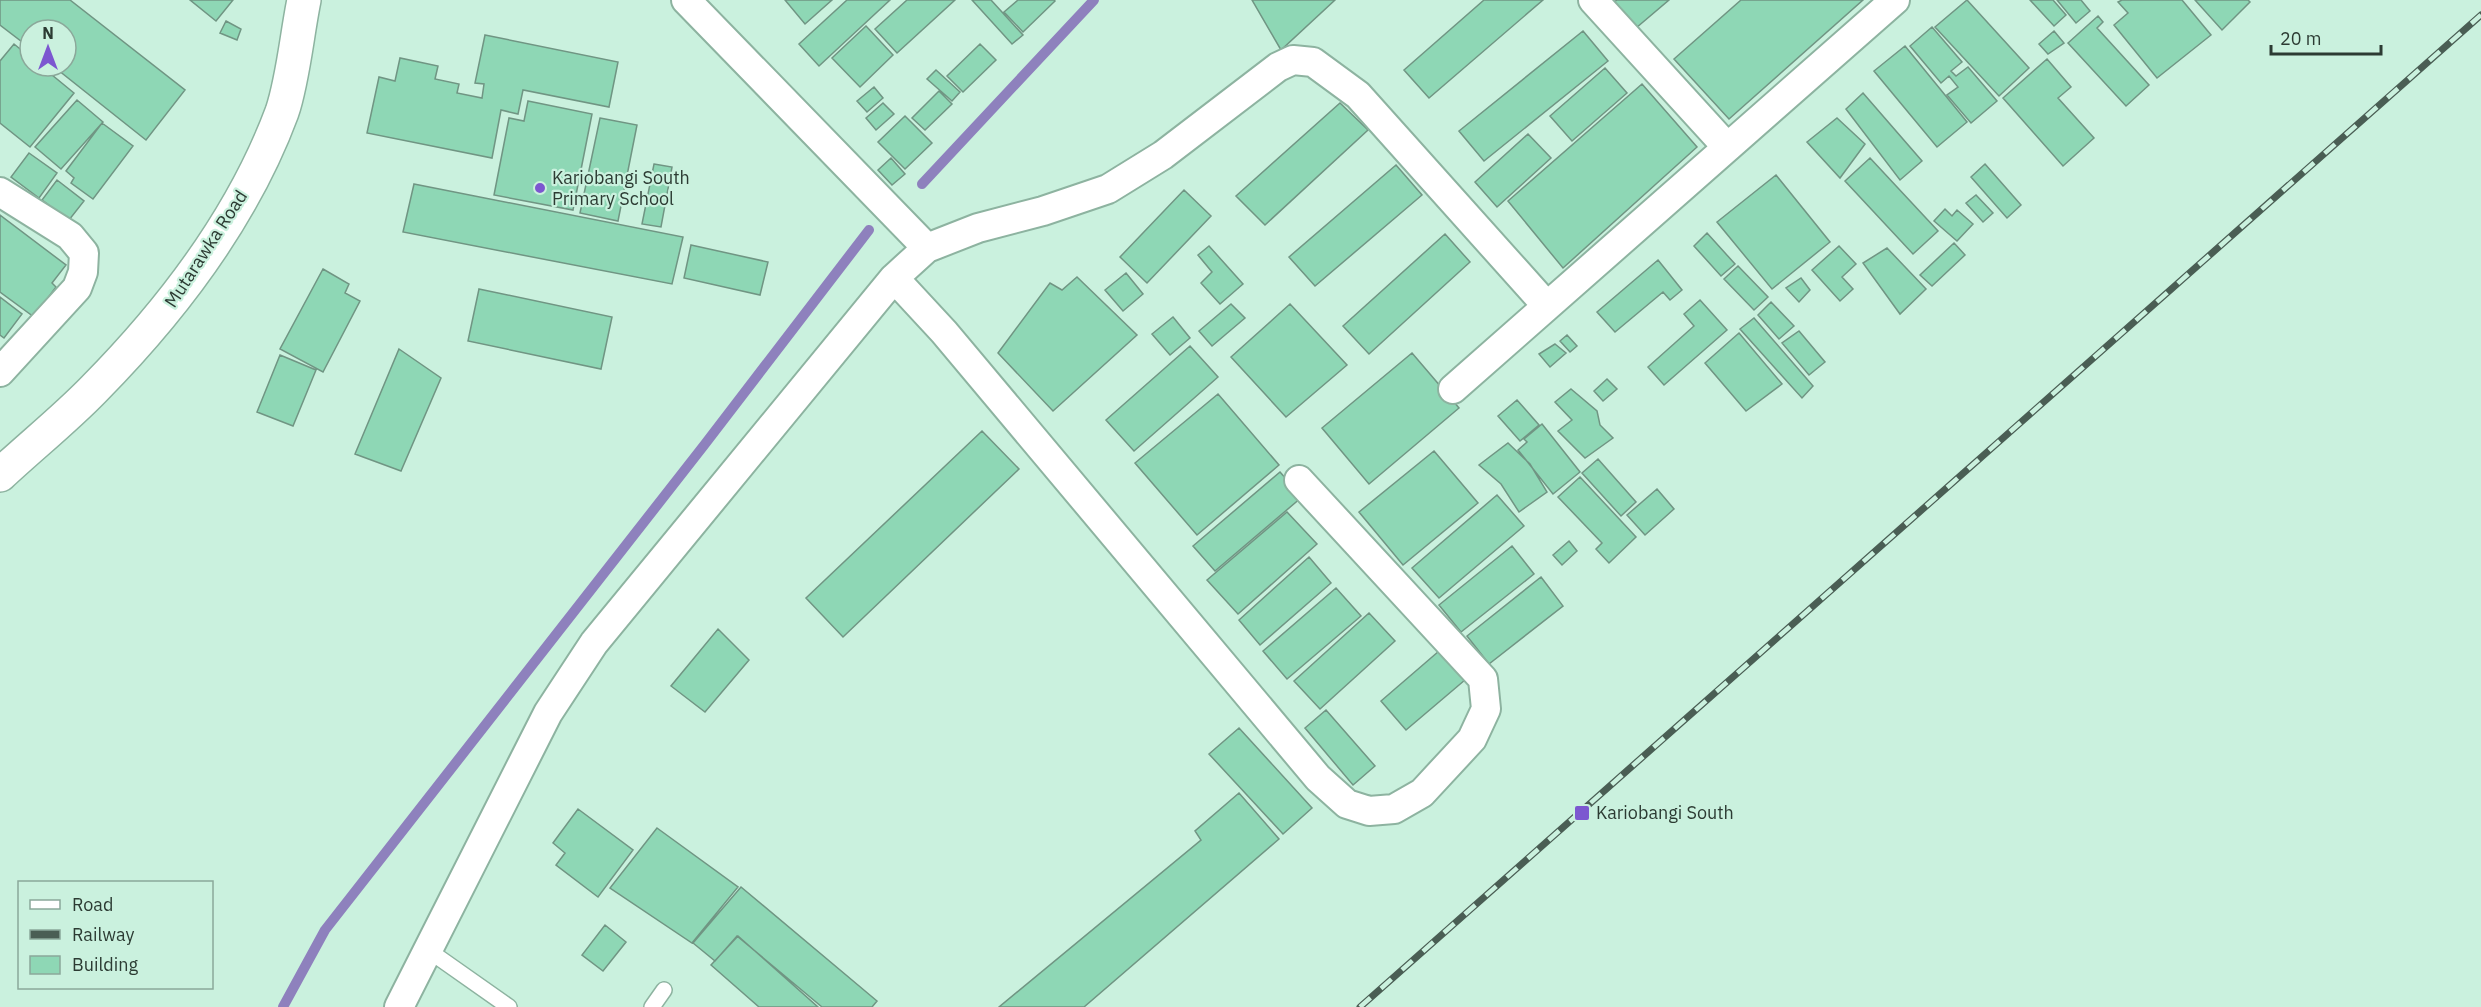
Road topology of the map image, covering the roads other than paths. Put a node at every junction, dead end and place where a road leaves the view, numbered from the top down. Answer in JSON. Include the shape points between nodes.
{"nodes":[{"id":1,"x":304,"y":0,"type":"edge"},
{"id":2,"x":686,"y":0,"type":"edge"},
{"id":3,"x":1593,"y":0,"type":"edge"},
{"id":4,"x":1889,"y":2,"type":"edge"},
{"id":5,"x":1727,"y":147,"type":"junction"},
{"id":6,"x":0,"y":192,"type":"edge"},
{"id":7,"x":927,"y":248,"type":"junction"},
{"id":8,"x":894,"y":278,"type":"junction"},
{"id":9,"x":1547,"y":306,"type":"junction"},
{"id":10,"x":0,"y":372,"type":"edge"},
{"id":11,"x":1453,"y":389,"type":"dead end"},
{"id":12,"x":0,"y":475,"type":"edge"},
{"id":13,"x":1299,"y":480,"type":"dead end"},
{"id":14,"x":428,"y":950,"type":"junction"},
{"id":15,"x":664,"y":990,"type":"dead end"},
{"id":16,"x":399,"y":1007,"type":"edge"},
{"id":17,"x":509,"y":1007,"type":"edge"},
{"id":18,"x":652,"y":1007,"type":"edge"}],
"edges":[{"from":1,"to":12,"type":"street","name":"Mutarawka Road","via":[[282,110],[252,177],[223,227],[174,301],[94,390]]},
{"from":2,"to":7,"type":"street"},
{"from":3,"to":5,"type":"street"},
{"from":4,"to":5,"type":"street"},
{"from":5,"to":9,"type":"street"},
{"from":6,"to":10,"type":"street","via":[[70,236],[84,253],[77,288]]},
{"from":7,"to":8,"type":"street"},
{"from":7,"to":9,"type":"street","via":[[978,228],[1108,189],[1163,155],[1278,67],[1293,60],[1313,62],[1358,95]]},
{"from":8,"to":13,"type":"street","via":[[944,332],[1318,778],[1347,804],[1368,811],[1394,810],[1422,792],[1472,739],[1486,709],[1483,678]]},
{"from":8,"to":14,"type":"street","via":[[594,643],[548,713]]},
{"from":9,"to":11,"type":"street"},
{"from":14,"to":16,"type":"street"},
{"from":14,"to":17,"type":"lane"},
{"from":15,"to":18,"type":"lane"}]}
